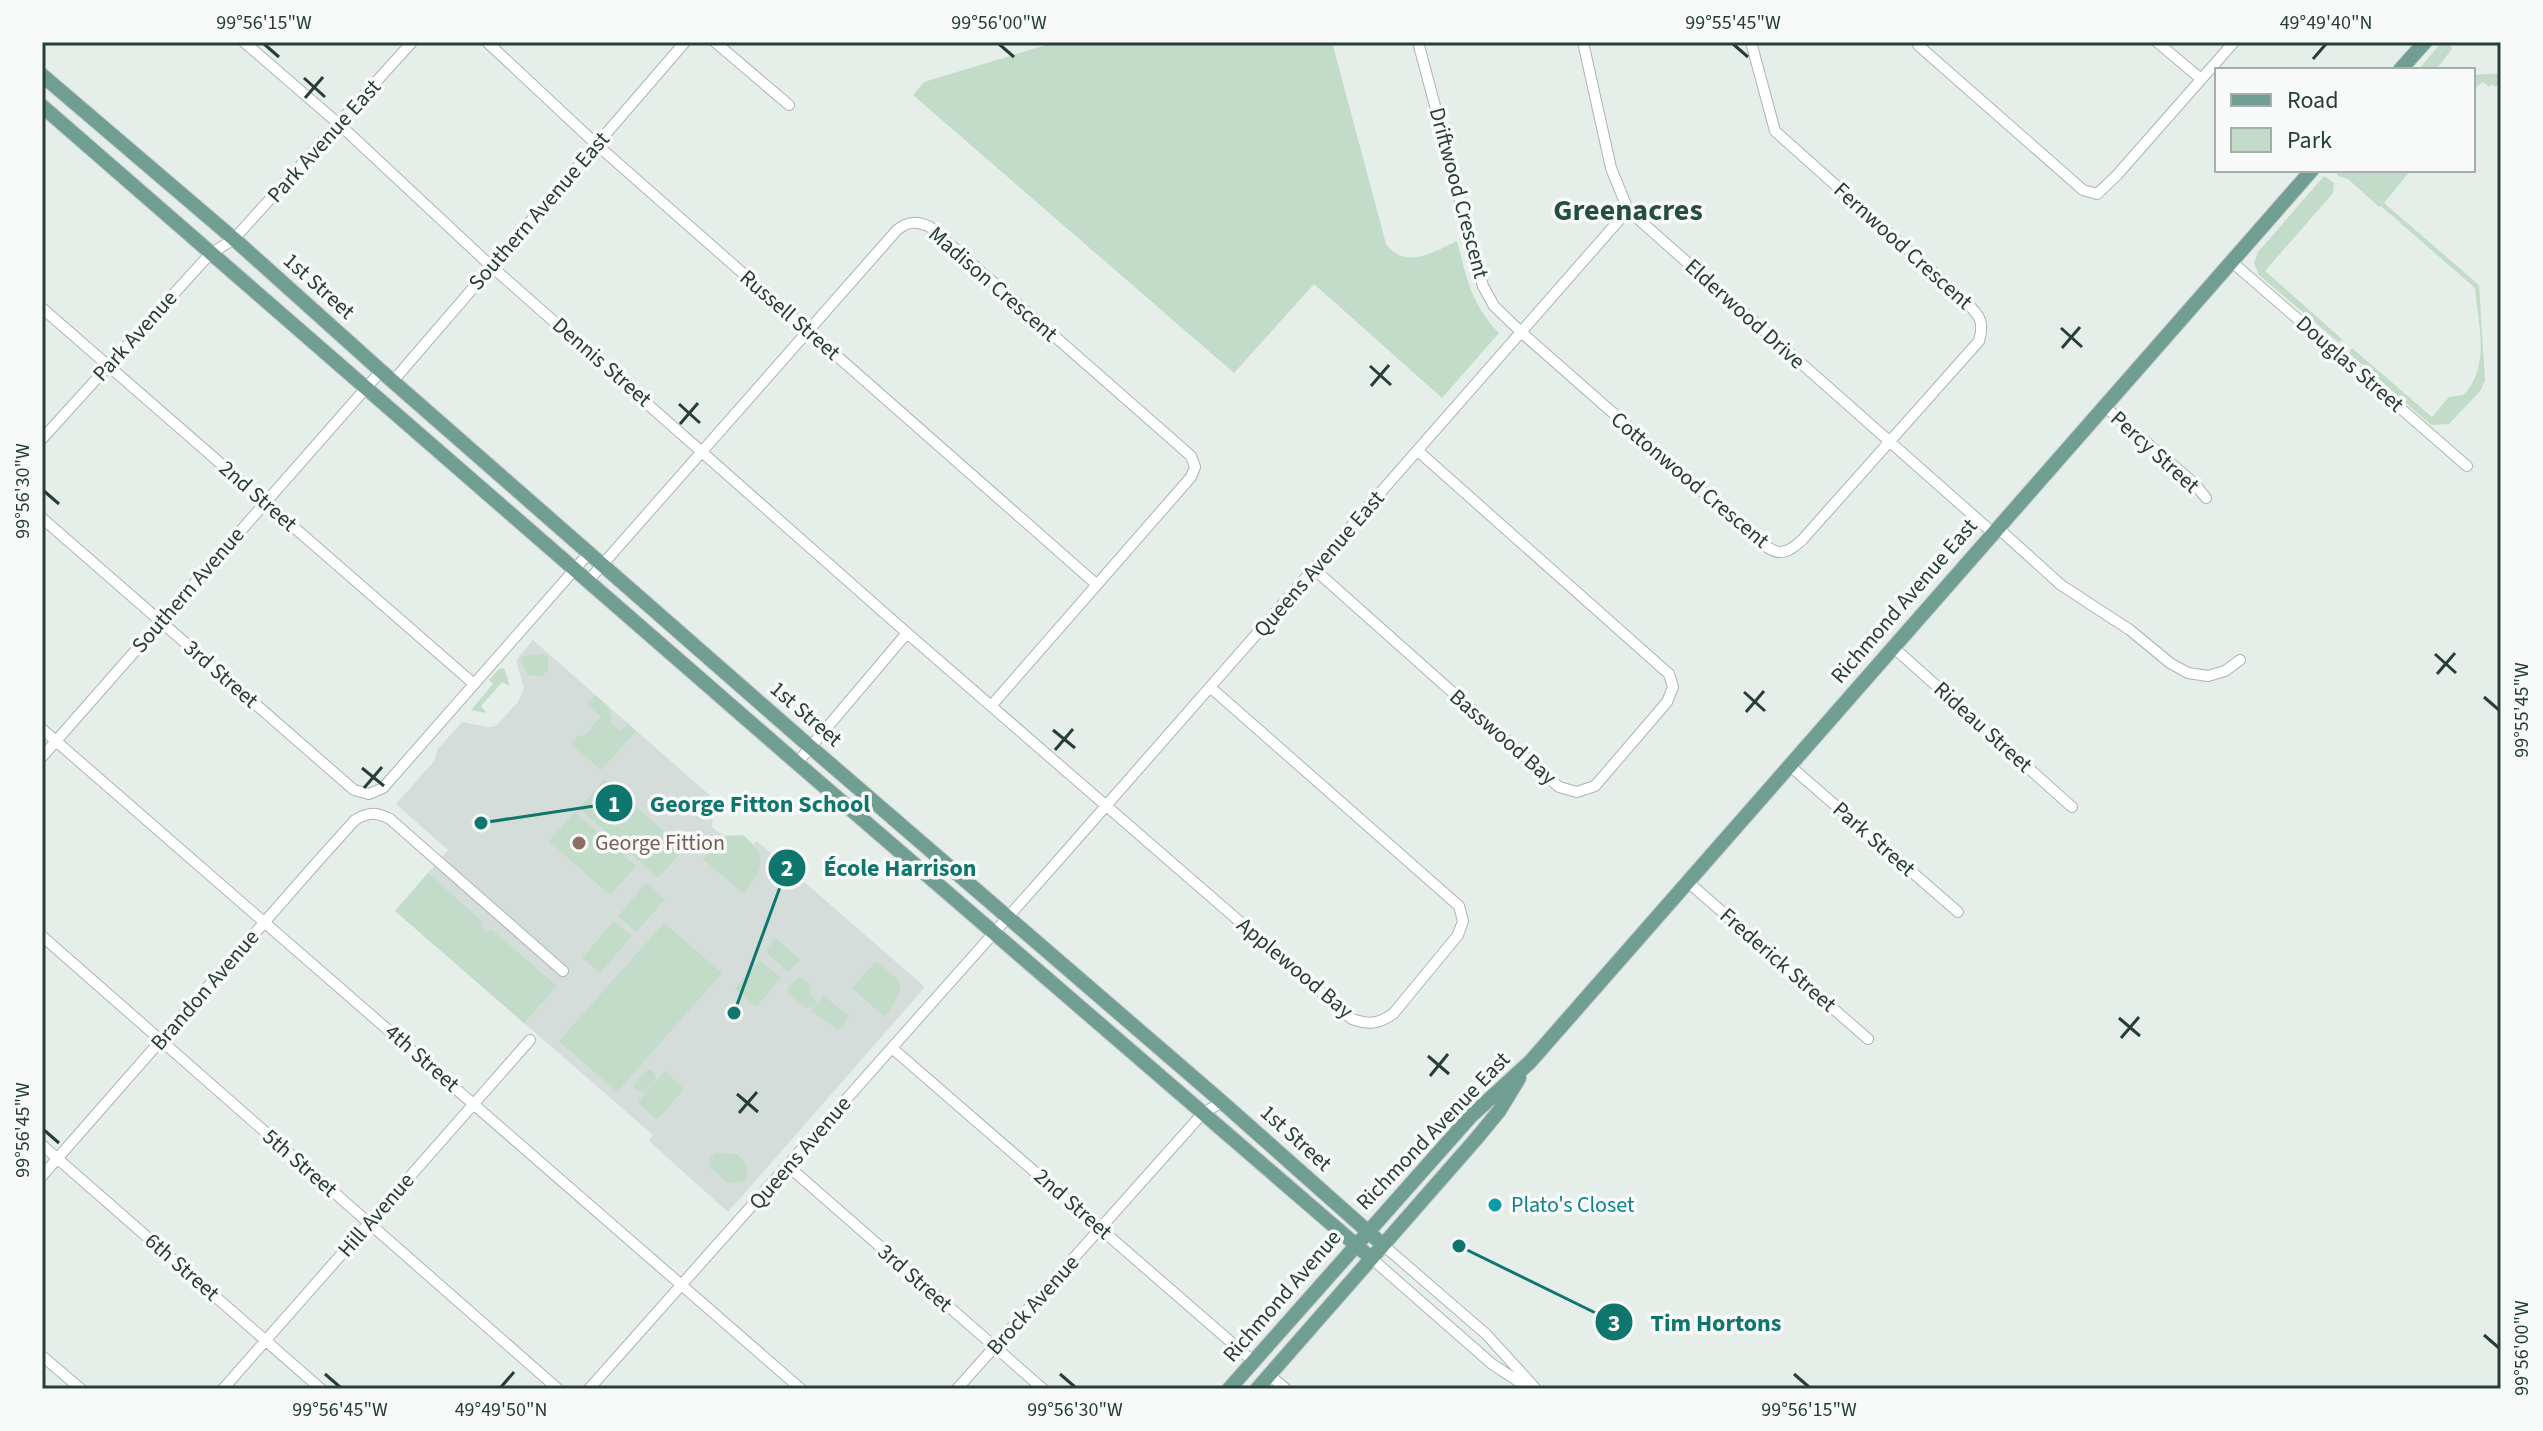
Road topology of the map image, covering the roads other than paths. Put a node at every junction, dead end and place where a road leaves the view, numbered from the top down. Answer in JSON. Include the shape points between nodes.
{"nodes":[{"id":1,"x":244,"y":42,"type":"edge"},
{"id":2,"x":412,"y":42,"type":"edge"},
{"id":3,"x":487,"y":42,"type":"edge"},
{"id":4,"x":685,"y":42,"type":"edge"},
{"id":5,"x":715,"y":42,"type":"edge"},
{"id":6,"x":1418,"y":42,"type":"edge"},
{"id":7,"x":1583,"y":42,"type":"edge"},
{"id":8,"x":1751,"y":42,"type":"edge"},
{"id":9,"x":1917,"y":42,"type":"edge"},
{"id":10,"x":2157,"y":42,"type":"edge"},
{"id":11,"x":2234,"y":42,"type":"edge"},
{"id":12,"x":2425,"y":42,"type":"edge"},
{"id":13,"x":2402,"y":68,"type":"edge"},
{"id":14,"x":42,"y":75,"type":"edge"},
{"id":15,"x":2201,"y":79,"type":"junction"},
{"id":16,"x":789,"y":105,"type":"dead end"},
{"id":17,"x":42,"y":106,"type":"edge"},
{"id":18,"x":340,"y":125,"type":"junction"},
{"id":19,"x":596,"y":144,"type":"junction"},
{"id":20,"x":2310,"y":172,"type":"edge"},
{"id":21,"x":1628,"y":210,"type":"junction"},
{"id":22,"x":234,"y":239,"type":"junction"},
{"id":23,"x":210,"y":254,"type":"junction"},
{"id":24,"x":2232,"y":262,"type":"junction"},
{"id":25,"x":491,"y":266,"type":"junction"},
{"id":26,"x":42,"y":308,"type":"edge"},
{"id":27,"x":807,"y":331,"type":"junction"},
{"id":28,"x":1521,"y":332,"type":"junction"},
{"id":29,"x":107,"y":365,"type":"junction"},
{"id":30,"x":381,"y":371,"type":"junction"},
{"id":31,"x":393,"y":381,"type":"junction"},
{"id":32,"x":367,"y":387,"type":"junction"},
{"id":33,"x":2104,"y":406,"type":"junction"},
{"id":34,"x":42,"y":439,"type":"edge"},
{"id":35,"x":1888,"y":443,"type":"junction"},
{"id":36,"x":702,"y":450,"type":"junction"},
{"id":37,"x":1418,"y":451,"type":"junction"},
{"id":38,"x":2467,"y":466,"type":"dead end"},
{"id":39,"x":2206,"y":498,"type":"dead end"},
{"id":40,"x":265,"y":503,"type":"junction"},
{"id":41,"x":42,"y":518,"type":"edge"},
{"id":42,"x":1995,"y":530,"type":"junction"},
{"id":43,"x":589,"y":553,"type":"junction"},
{"id":44,"x":603,"y":565,"type":"junction"},
{"id":45,"x":1314,"y":569,"type":"junction"},
{"id":46,"x":575,"y":570,"type":"junction"},
{"id":47,"x":588,"y":581,"type":"junction"},
{"id":48,"x":1096,"y":584,"type":"junction"},
{"id":49,"x":161,"y":622,"type":"junction"},
{"id":50,"x":907,"y":633,"type":"junction"},
{"id":51,"x":1893,"y":647,"type":"junction"},
{"id":52,"x":2240,"y":660,"type":"dead end"},
{"id":53,"x":474,"y":684,"type":"junction"},
{"id":54,"x":1210,"y":687,"type":"junction"},
{"id":55,"x":991,"y":706,"type":"junction"},
{"id":56,"x":42,"y":729,"type":"edge"},
{"id":57,"x":56,"y":742,"type":"junction"},
{"id":58,"x":810,"y":747,"type":"junction"},
{"id":59,"x":42,"y":757,"type":"edge"},
{"id":60,"x":797,"y":763,"type":"junction"},
{"id":61,"x":1790,"y":766,"type":"junction"},
{"id":62,"x":1107,"y":805,"type":"junction"},
{"id":63,"x":2072,"y":807,"type":"dead end"},
{"id":64,"x":1688,"y":882,"type":"junction"},
{"id":65,"x":1958,"y":912,"type":"dead end"},
{"id":66,"x":1009,"y":917,"type":"junction"},
{"id":67,"x":266,"y":921,"type":"junction"},
{"id":68,"x":995,"y":932,"type":"junction"},
{"id":69,"x":42,"y":936,"type":"edge"},
{"id":70,"x":563,"y":971,"type":"dead end"},
{"id":71,"x":1868,"y":1039,"type":"dead end"},
{"id":72,"x":530,"y":1040,"type":"dead end"},
{"id":73,"x":160,"y":1041,"type":"junction"},
{"id":74,"x":892,"y":1048,"type":"junction"},
{"id":75,"x":1530,"y":1062,"type":"junction"},
{"id":76,"x":473,"y":1102,"type":"junction"},
{"id":77,"x":1222,"y":1102,"type":"junction"},
{"id":78,"x":1203,"y":1113,"type":"junction"},
{"id":79,"x":42,"y":1145,"type":"edge"},
{"id":80,"x":58,"y":1158,"type":"junction"},
{"id":81,"x":788,"y":1166,"type":"junction"},
{"id":82,"x":42,"y":1176,"type":"edge"},
{"id":83,"x":370,"y":1223,"type":"junction"},
{"id":84,"x":1101,"y":1229,"type":"junction"},
{"id":85,"x":1368,"y":1231,"type":"junction"},
{"id":86,"x":1356,"y":1245,"type":"junction"},
{"id":87,"x":1383,"y":1245,"type":"junction"},
{"id":88,"x":1371,"y":1258,"type":"junction"},
{"id":89,"x":684,"y":1285,"type":"junction"},
{"id":90,"x":266,"y":1340,"type":"junction"},
{"id":91,"x":995,"y":1348,"type":"junction"},
{"id":92,"x":42,"y":1356,"type":"edge"},
{"id":93,"x":1254,"y":1362,"type":"junction"},
{"id":94,"x":1269,"y":1375,"type":"junction"},
{"id":95,"x":81,"y":1389,"type":"edge"},
{"id":96,"x":223,"y":1389,"type":"edge"},
{"id":97,"x":321,"y":1389,"type":"edge"},
{"id":98,"x":558,"y":1389,"type":"edge"},
{"id":99,"x":589,"y":1389,"type":"edge"},
{"id":100,"x":801,"y":1389,"type":"edge"},
{"id":101,"x":957,"y":1389,"type":"edge"},
{"id":102,"x":1043,"y":1389,"type":"edge"},
{"id":103,"x":1229,"y":1389,"type":"edge"},
{"id":104,"x":1257,"y":1389,"type":"edge"},
{"id":105,"x":1286,"y":1389,"type":"edge"},
{"id":106,"x":1533,"y":1389,"type":"edge"}],
"edges":[{"from":1,"to":18,"type":"street","name":"Dennis Street"},
{"from":2,"to":18,"type":"street","name":"Park Avenue East"},
{"from":3,"to":19,"type":"street","name":"Russell Street"},
{"from":4,"to":19,"type":"street","name":"Southern Avenue East"},
{"from":5,"to":16,"type":"street"},
{"from":6,"to":28,"type":"street","name":"Driftwood Crescent","via":[[1483,286],[1494,306]]},
{"from":7,"to":21,"type":"street","name":"Elderwood Drive","via":[[1611,168]]},
{"from":8,"to":35,"type":"street","name":"Fernwood Crescent","via":[[1775,131],[1978,314],[1983,329],[1979,341]]},
{"from":9,"to":15,"type":"street","via":[[2083,190],[2097,194]]},
{"from":10,"to":15,"type":"street"},
{"from":11,"to":15,"type":"street"},
{"from":12,"to":13,"type":"main road"},
{"from":14,"to":22,"type":"main road","name":"1st Street"},
{"from":17,"to":23,"type":"main road","name":"1st Street"},
{"from":18,"to":22,"type":"street","name":"Park Avenue East"},
{"from":18,"to":25,"type":"street","name":"Dennis Street"},
{"from":19,"to":25,"type":"street","name":"Southern Avenue East"},
{"from":19,"to":27,"type":"street","name":"Russell Street"},
{"from":20,"to":24,"type":"main road","name":"Richmond Avenue East"},
{"from":21,"to":28,"type":"street","name":"Queens Avenue East"},
{"from":21,"to":35,"type":"street","name":"Elderwood Drive"},
{"from":22,"to":23,"type":"street","name":"Park Avenue"},
{"from":22,"to":30,"type":"main road","name":"1st Street"},
{"from":23,"to":29,"type":"street","name":"Park Avenue"},
{"from":23,"to":32,"type":"main road","name":"1st Street"},
{"from":24,"to":33,"type":"main road","name":"Richmond Avenue East"},
{"from":24,"to":38,"type":"street","name":"Douglas Street"},
{"from":25,"to":31,"type":"street","name":"Southern Avenue East"},
{"from":25,"to":36,"type":"street","name":"Dennis Street"},
{"from":26,"to":29,"type":"street","name":"2nd Street"},
{"from":27,"to":36,"type":"street","name":"Madison Crescent"},
{"from":27,"to":48,"type":"street","name":"Russell Street"},
{"from":27,"to":48,"type":"street","name":"Madison Crescent","via":[[897,230],[906,223],[930,227],[1191,456],[1191,477]]},
{"from":28,"to":35,"type":"street","name":"Cottonwood Crescent","via":[[1743,528],[1780,553],[1803,539]]},
{"from":28,"to":37,"type":"street","name":"Queens Avenue East"},
{"from":29,"to":34,"type":"street","name":"Park Avenue"},
{"from":29,"to":40,"type":"street","name":"2nd Street"},
{"from":30,"to":31,"type":"main road","name":"1st Street"},
{"from":30,"to":32,"type":"street","name":"Southern Avenue"},
{"from":31,"to":43,"type":"main road","name":"1st Street"},
{"from":32,"to":40,"type":"street","name":"Southern Avenue"},
{"from":32,"to":46,"type":"main road","name":"1st Street"},
{"from":33,"to":39,"type":"street","name":"Percy Street"},
{"from":33,"to":42,"type":"main road","name":"Richmond Avenue East"},
{"from":35,"to":42,"type":"street","name":"Elderwood Drive"},
{"from":36,"to":44,"type":"street","name":"Madison Crescent"},
{"from":36,"to":50,"type":"street","name":"Dennis Street"},
{"from":37,"to":45,"type":"street","name":"Queens Avenue East"},
{"from":37,"to":45,"type":"street","name":"Basswood Bay","via":[[1669,674],[1673,687],[1667,702],[1595,786],[1577,792],[1559,787]]},
{"from":40,"to":49,"type":"street","name":"Southern Avenue"},
{"from":40,"to":53,"type":"street","name":"2nd Street"},
{"from":41,"to":49,"type":"street","name":"3rd Street"},
{"from":42,"to":51,"type":"main road","name":"Richmond Avenue East"},
{"from":42,"to":52,"type":"street","name":"Elderwood Drive","via":[[2061,585],[2188,673],[2208,676]]},
{"from":43,"to":44,"type":"main road","name":"1st Street"},
{"from":43,"to":46,"type":"street"},
{"from":44,"to":47,"type":"street","name":"Madison Crescent"},
{"from":44,"to":58,"type":"main road","name":"1st Street"},
{"from":45,"to":54,"type":"street","name":"Queens Avenue East"},
{"from":46,"to":47,"type":"main road","name":"1st Street"},
{"from":46,"to":53,"type":"street"},
{"from":47,"to":60,"type":"main road","name":"1st Street"},
{"from":48,"to":55,"type":"street","name":"Madison Crescent"},
{"from":49,"to":53,"type":"street","name":"3rd Street","via":[[354,790],[365,794],[383,788]]},
{"from":49,"to":57,"type":"street","name":"Southern Avenue"},
{"from":50,"to":55,"type":"street","name":"Dennis Street"},
{"from":50,"to":58,"type":"street"},
{"from":51,"to":61,"type":"main road","name":"Richmond Avenue East"},
{"from":51,"to":63,"type":"street","name":"Rideau Street"},
{"from":54,"to":62,"type":"street","name":"Queens Avenue East"},
{"from":54,"to":62,"type":"street","name":"Applewood Bay","via":[[1459,906],[1463,921],[1458,935],[1393,1014],[1366,1024],[1352,1019]]},
{"from":55,"to":62,"type":"street","name":"Dennis Street"},
{"from":56,"to":57,"type":"street","name":"4th Street"},
{"from":57,"to":59,"type":"street","name":"Southern Avenue"},
{"from":57,"to":67,"type":"street","name":"4th Street"},
{"from":58,"to":60,"type":"street"},
{"from":58,"to":66,"type":"main road","name":"1st Street"},
{"from":60,"to":68,"type":"main road","name":"1st Street"},
{"from":61,"to":64,"type":"main road","name":"Richmond Avenue East"},
{"from":61,"to":65,"type":"street","name":"Park Street"},
{"from":62,"to":66,"type":"street","name":"Queens Avenue East"},
{"from":64,"to":71,"type":"street","name":"Frederick Street"},
{"from":64,"to":75,"type":"main road","name":"Richmond Avenue East"},
{"from":66,"to":68,"type":"street","name":"Queens Avenue"},
{"from":66,"to":77,"type":"main road","name":"1st Street"},
{"from":67,"to":70,"type":"street","name":"Brandon Avenue","via":[[355,820],[373,813],[390,819]]},
{"from":67,"to":73,"type":"street","name":"Brandon Avenue"},
{"from":67,"to":76,"type":"street","name":"4th Street"},
{"from":68,"to":74,"type":"street","name":"Queens Avenue"},
{"from":68,"to":78,"type":"main road","name":"1st Street"},
{"from":69,"to":73,"type":"street","name":"5th Street"},
{"from":72,"to":76,"type":"street","name":"Hill Avenue"},
{"from":73,"to":80,"type":"street","name":"Brandon Avenue"},
{"from":73,"to":83,"type":"street","name":"5th Street"},
{"from":74,"to":81,"type":"street","name":"Queens Avenue"},
{"from":74,"to":84,"type":"street","name":"2nd Street"},
{"from":75,"to":85,"type":"main road","name":"Richmond Avenue East","via":[[1471,1116]]},
{"from":75,"to":87,"type":"main road","name":"Richmond Avenue East","via":[[1492,1120]]},
{"from":76,"to":83,"type":"street","name":"Hill Avenue"},
{"from":76,"to":89,"type":"street","name":"4th Street"},
{"from":77,"to":78,"type":"street","name":"Brock Avenue"},
{"from":77,"to":85,"type":"main road","name":"1st Street"},
{"from":78,"to":84,"type":"street","name":"Brock Avenue"},
{"from":78,"to":86,"type":"main road","name":"1st Street"},
{"from":79,"to":80,"type":"street","name":"6th Street"},
{"from":80,"to":82,"type":"street","name":"Brandon Avenue"},
{"from":80,"to":90,"type":"street","name":"6th Street"},
{"from":81,"to":89,"type":"street","name":"Queens Avenue"},
{"from":81,"to":91,"type":"street","name":"3rd Street"},
{"from":83,"to":90,"type":"street","name":"Hill Avenue"},
{"from":83,"to":98,"type":"street","name":"5th Street"},
{"from":84,"to":91,"type":"street","name":"Brock Avenue"},
{"from":84,"to":93,"type":"street","name":"2nd Street"},
{"from":85,"to":86,"type":"main road","name":"Richmond Avenue"},
{"from":85,"to":87,"type":"main road","name":"1st Street"},
{"from":86,"to":88,"type":"main road","name":"1st Street"},
{"from":86,"to":93,"type":"main road","name":"Richmond Avenue"},
{"from":87,"to":88,"type":"main road","name":"Richmond Avenue"},
{"from":87,"to":106,"type":"street","name":"1st Street","via":[[1486,1334]]},
{"from":88,"to":94,"type":"main road","name":"Richmond Avenue"},
{"from":88,"to":106,"type":"street","name":"1st Street","via":[[1492,1364]]},
{"from":89,"to":99,"type":"street","name":"Queens Avenue"},
{"from":89,"to":100,"type":"street","name":"4th Street"},
{"from":90,"to":96,"type":"street","name":"Hill Avenue"},
{"from":90,"to":97,"type":"street","name":"6th Street"},
{"from":91,"to":101,"type":"street","name":"Brock Avenue"},
{"from":91,"to":102,"type":"street","name":"3rd Street"},
{"from":92,"to":95,"type":"street"},
{"from":93,"to":103,"type":"main road","name":"Richmond Avenue"},
{"from":94,"to":104,"type":"main road","name":"Richmond Avenue"},
{"from":94,"to":105,"type":"street"}]}
